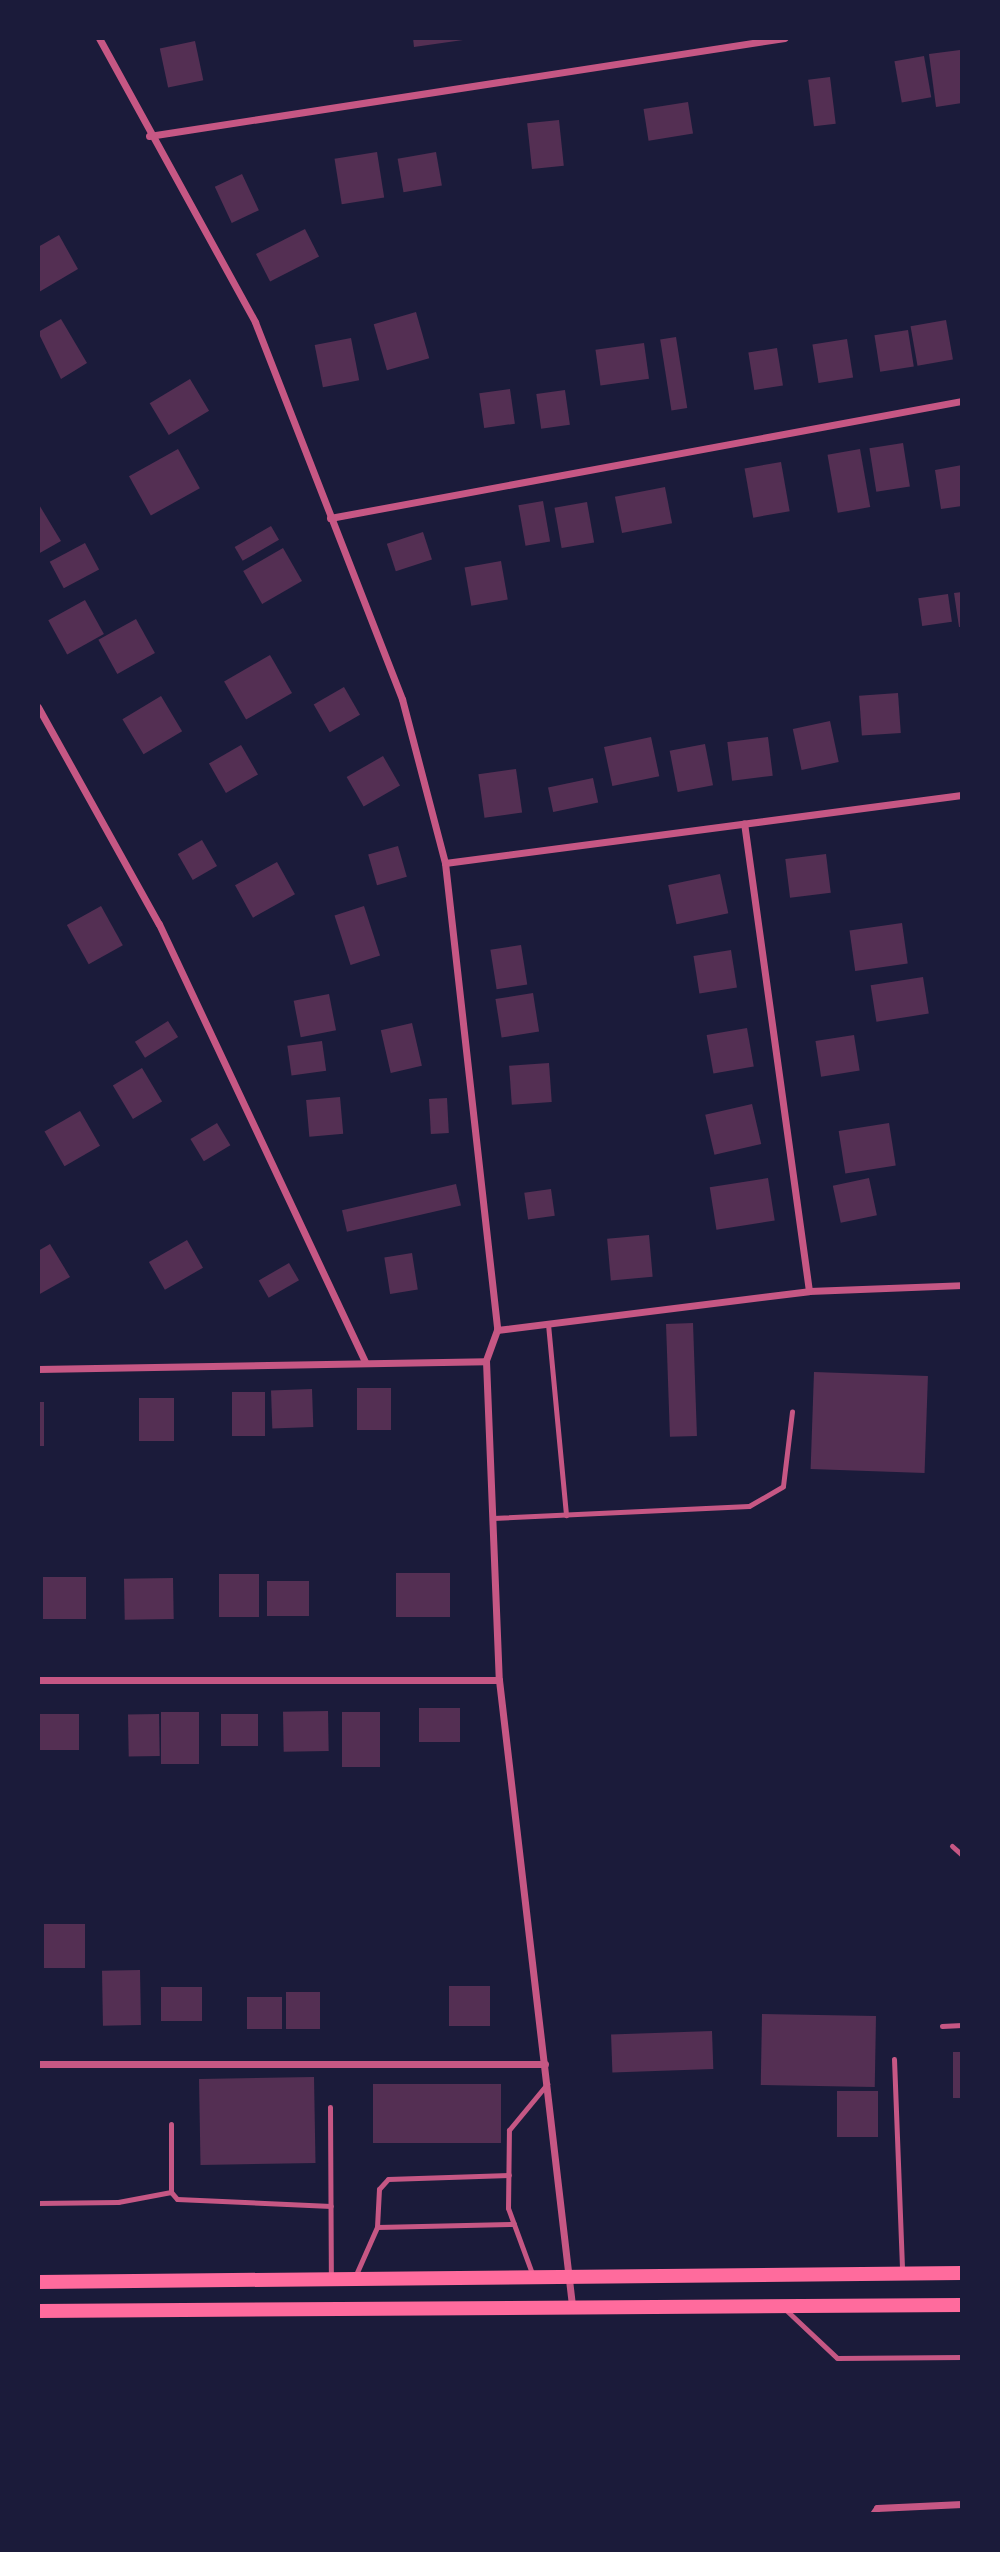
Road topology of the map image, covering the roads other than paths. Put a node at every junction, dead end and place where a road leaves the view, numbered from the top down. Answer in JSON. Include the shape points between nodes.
{"nodes":[{"id":1,"x":99,"y":38,"type":"edge"},
{"id":2,"x":784,"y":38,"type":"edge"},
{"id":3,"x":149,"y":136,"type":"junction"},
{"id":4,"x":961,"y":401,"type":"edge"},
{"id":5,"x":330,"y":519,"type":"junction"},
{"id":6,"x":38,"y":707,"type":"edge"},
{"id":7,"x":961,"y":795,"type":"edge"},
{"id":8,"x":744,"y":824,"type":"junction"},
{"id":9,"x":446,"y":863,"type":"junction"},
{"id":10,"x":961,"y":1285,"type":"edge"},
{"id":11,"x":808,"y":1292,"type":"junction"},
{"id":12,"x":548,"y":1324,"type":"junction"},
{"id":13,"x":497,"y":1331,"type":"junction"},
{"id":14,"x":486,"y":1361,"type":"junction"},
{"id":15,"x":366,"y":1363,"type":"junction"},
{"id":16,"x":38,"y":1369,"type":"edge"},
{"id":17,"x":792,"y":1412,"type":"dead end"},
{"id":18,"x":566,"y":1515,"type":"junction"},
{"id":19,"x":493,"y":1518,"type":"junction"},
{"id":20,"x":499,"y":1680,"type":"junction"},
{"id":21,"x":38,"y":1681,"type":"edge"},
{"id":22,"x":952,"y":1846,"type":"dead end"},
{"id":23,"x":961,"y":1855,"type":"edge"},
{"id":24,"x":961,"y":2025,"type":"edge"},
{"id":25,"x":942,"y":2026,"type":"dead end"},
{"id":26,"x":894,"y":2059,"type":"dead end"},
{"id":27,"x":38,"y":2064,"type":"edge"},
{"id":28,"x":545,"y":2064,"type":"junction"},
{"id":29,"x":547,"y":2084,"type":"junction"},
{"id":30,"x":330,"y":2106,"type":"dead end"},
{"id":31,"x":171,"y":2124,"type":"dead end"},
{"id":32,"x":509,"y":2175,"type":"junction"},
{"id":33,"x":171,"y":2192,"type":"junction"},
{"id":34,"x":38,"y":2203,"type":"edge"},
{"id":35,"x":331,"y":2206,"type":"junction"},
{"id":36,"x":514,"y":2224,"type":"junction"},
{"id":37,"x":377,"y":2227,"type":"junction"},
{"id":38,"x":961,"y":2273,"type":"edge"},
{"id":39,"x":902,"y":2274,"type":"junction"},
{"id":40,"x":570,"y":2276,"type":"junction"},
{"id":41,"x":533,"y":2277,"type":"junction"},
{"id":42,"x":354,"y":2278,"type":"junction"},
{"id":43,"x":331,"y":2279,"type":"junction"},
{"id":44,"x":38,"y":2282,"type":"edge"},
{"id":45,"x":572,"y":2305,"type":"junction"},
{"id":46,"x":961,"y":2305,"type":"edge"},
{"id":47,"x":782,"y":2306,"type":"junction"},
{"id":48,"x":38,"y":2311,"type":"edge"},
{"id":49,"x":961,"y":2357,"type":"edge"},
{"id":50,"x":961,"y":2504,"type":"edge"},
{"id":51,"x":873,"y":2514,"type":"edge"}],
"edges":[{"from":1,"to":3,"type":"street"},
{"from":2,"to":3,"type":"street"},
{"from":3,"to":5,"type":"street","via":[[255,322]]},
{"from":4,"to":5,"type":"street"},
{"from":5,"to":9,"type":"street","via":[[402,699]]},
{"from":6,"to":15,"type":"street","via":[[159,925]]},
{"from":7,"to":8,"type":"street"},
{"from":8,"to":9,"type":"street"},
{"from":8,"to":11,"type":"street"},
{"from":9,"to":13,"type":"street"},
{"from":10,"to":11,"type":"street"},
{"from":11,"to":12,"type":"street"},
{"from":12,"to":13,"type":"street"},
{"from":12,"to":18,"type":"lane"},
{"from":13,"to":14,"type":"street"},
{"from":14,"to":15,"type":"street"},
{"from":14,"to":19,"type":"street"},
{"from":15,"to":16,"type":"street"},
{"from":17,"to":18,"type":"lane","via":[[783,1486],[770,1497],[749,1506]]},
{"from":18,"to":19,"type":"lane"},
{"from":19,"to":20,"type":"street"},
{"from":20,"to":21,"type":"street"},
{"from":20,"to":28,"type":"street"},
{"from":22,"to":23,"type":"lane"},
{"from":24,"to":25,"type":"lane"},
{"from":26,"to":39,"type":"lane"},
{"from":27,"to":28,"type":"street"},
{"from":28,"to":29,"type":"street"},
{"from":29,"to":32,"type":"lane","via":[[509,2130]]},
{"from":29,"to":40,"type":"street"},
{"from":30,"to":35,"type":"lane"},
{"from":31,"to":33,"type":"lane"},
{"from":32,"to":36,"type":"lane"},
{"from":32,"to":37,"type":"lane","via":[[388,2179],[379,2189]]},
{"from":33,"to":34,"type":"lane","via":[[118,2202]]},
{"from":33,"to":35,"type":"lane","via":[[190,2205]]},
{"from":35,"to":43,"type":"lane"},
{"from":36,"to":37,"type":"lane"},
{"from":36,"to":41,"type":"lane"},
{"from":37,"to":42,"type":"lane"},
{"from":38,"to":39,"type":"main road"},
{"from":39,"to":40,"type":"main road"},
{"from":40,"to":41,"type":"main road"},
{"from":40,"to":45,"type":"street"},
{"from":41,"to":42,"type":"main road"},
{"from":42,"to":43,"type":"main road"},
{"from":43,"to":44,"type":"main road"},
{"from":45,"to":47,"type":"main road"},
{"from":45,"to":48,"type":"main road"},
{"from":46,"to":47,"type":"main road"},
{"from":47,"to":49,"type":"lane","via":[[837,2358]]},
{"from":50,"to":51,"type":"street","via":[[877,2508]]}]}
